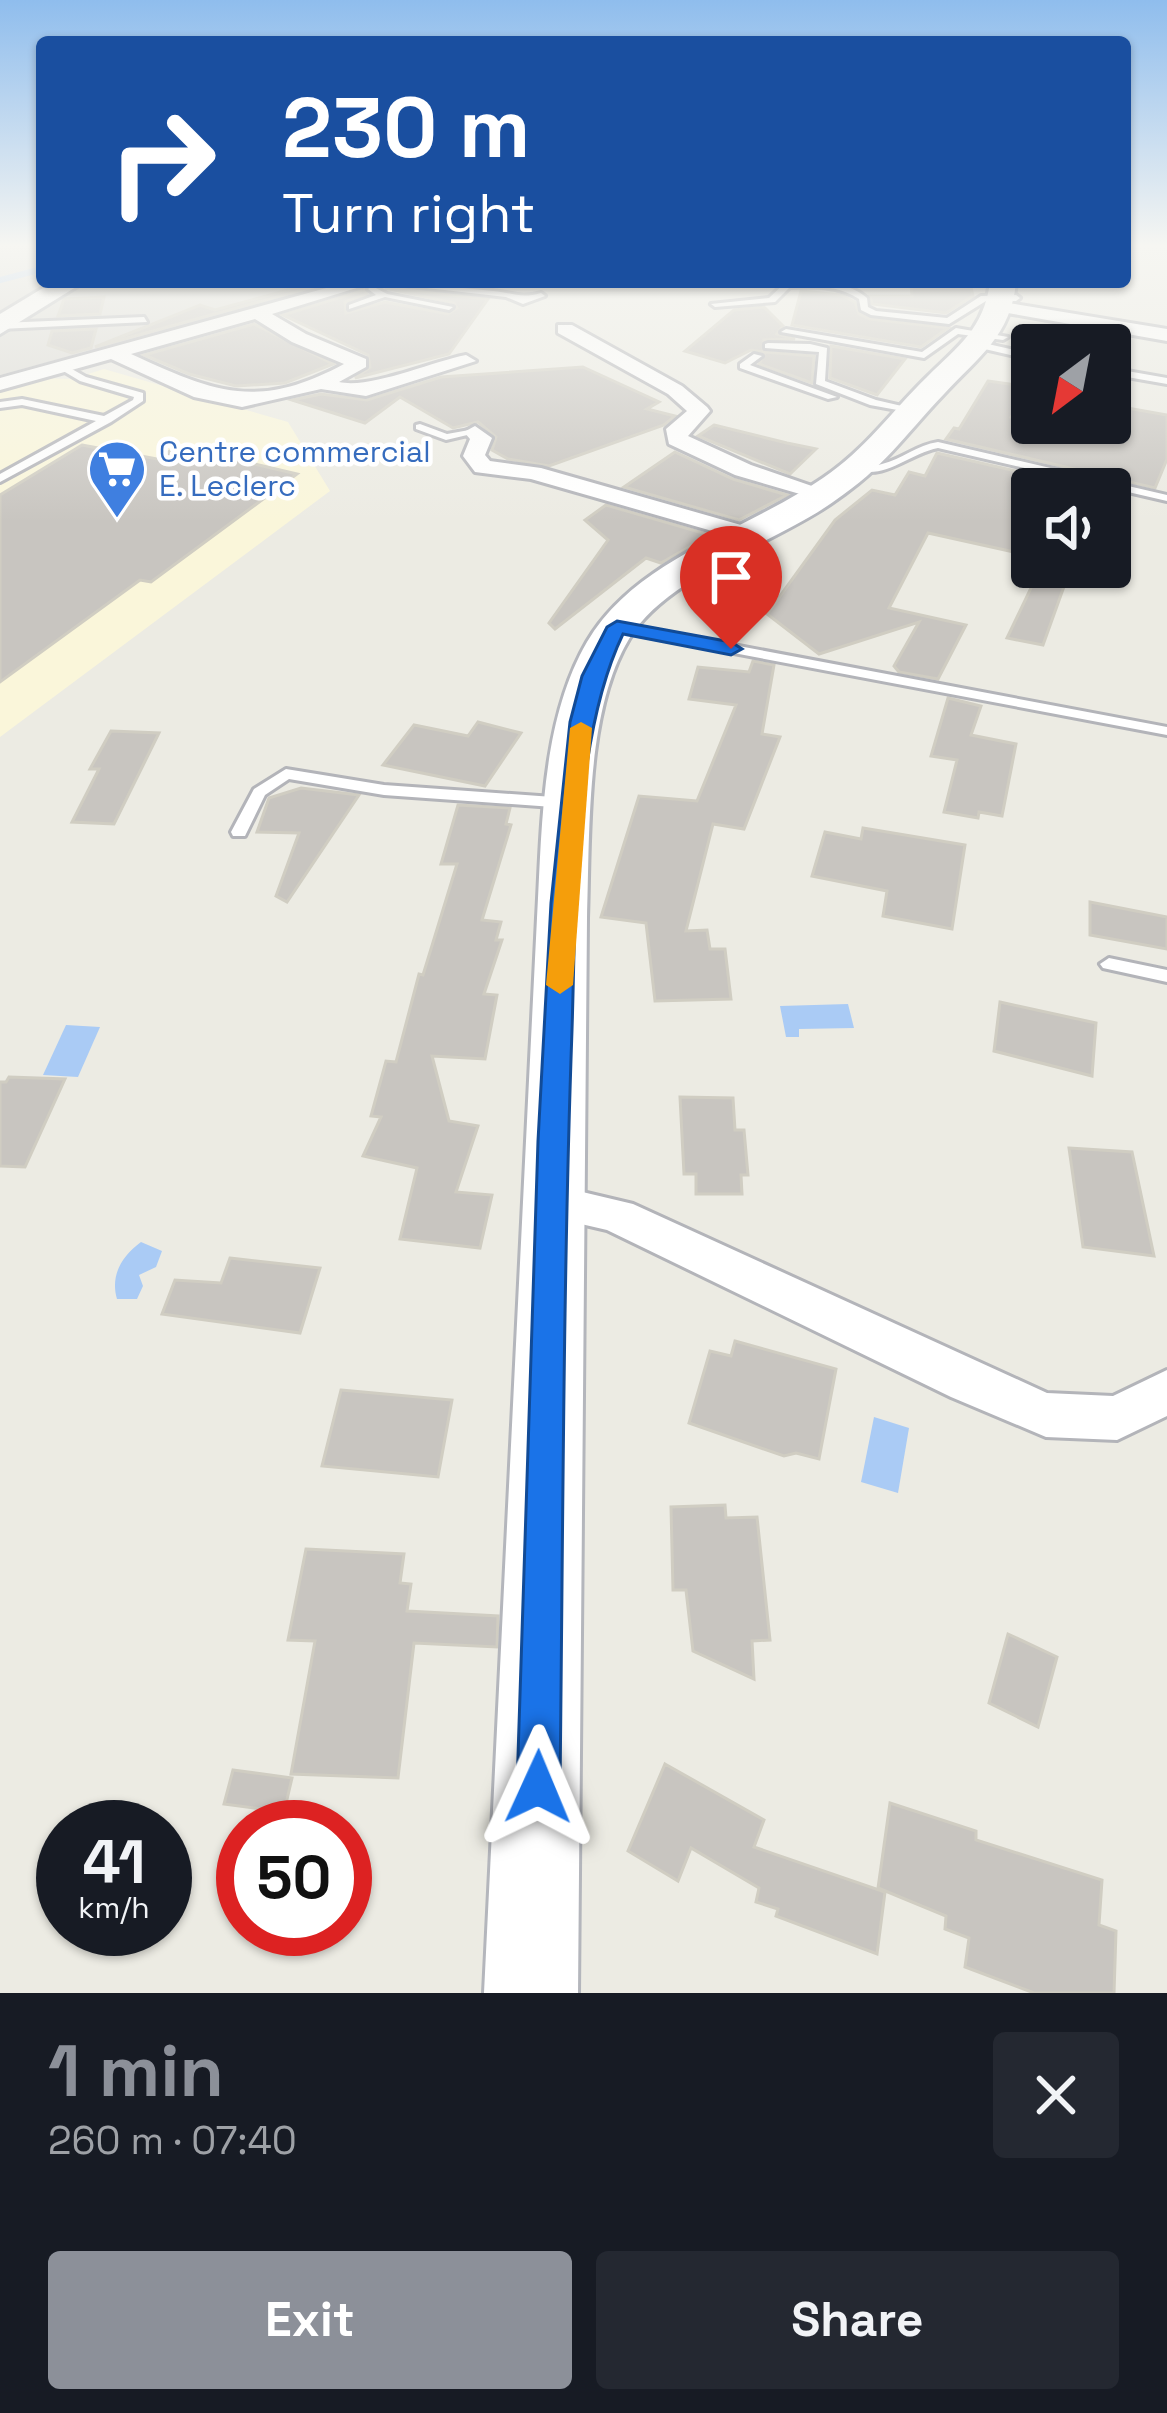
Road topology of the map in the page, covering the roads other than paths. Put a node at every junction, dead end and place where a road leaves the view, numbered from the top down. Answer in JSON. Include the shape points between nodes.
{"nodes":[{"id":1,"x":173,"y":336,"type":"edge"},
{"id":2,"x":296,"y":336,"type":"edge"},
{"id":3,"x":578,"y":336,"type":"edge"},
{"id":4,"x":809,"y":336,"type":"edge"},
{"id":5,"x":950,"y":336,"type":"edge"},
{"id":6,"x":965,"y":336,"type":"edge"},
{"id":7,"x":989,"y":336,"type":"edge"},
{"id":8,"x":984,"y":345,"type":"junction"},
{"id":9,"x":767,"y":346,"type":"dead end"},
{"id":10,"x":114,"y":352,"type":"junction"},
{"id":11,"x":1011,"y":352,"type":"edge"},
{"id":12,"x":757,"y":356,"type":"dead end"},
{"id":13,"x":466,"y":361,"type":"dead end"},
{"id":14,"x":63,"y":367,"type":"junction"},
{"id":15,"x":1131,"y":375,"type":"edge"},
{"id":16,"x":1167,"y":381,"type":"edge"},
{"id":17,"x":322,"y":383,"type":"junction"},
{"id":18,"x":0,"y":384,"type":"edge"},
{"id":19,"x":0,"y":405,"type":"edge"},
{"id":20,"x":910,"y":416,"type":"junction"},
{"id":21,"x":107,"y":420,"type":"junction"},
{"id":22,"x":420,"y":427,"type":"dead end"},
{"id":23,"x":476,"y":433,"type":"joint"},
{"id":24,"x":859,"y":469,"type":"junction"},
{"id":25,"x":0,"y":479,"type":"edge"},
{"id":26,"x":824,"y":494,"type":"junction"},
{"id":27,"x":1167,"y":497,"type":"edge"},
{"id":28,"x":754,"y":536,"type":"junction"},
{"id":29,"x":617,"y":627,"type":"junction"},
{"id":30,"x":1037,"y":709,"type":"junction"},
{"id":31,"x":1167,"y":731,"type":"edge"},
{"id":32,"x":1167,"y":742,"type":"edge"},
{"id":33,"x":572,"y":803,"type":"junction"},
{"id":34,"x":239,"y":832,"type":"dead end"},
{"id":35,"x":1109,"y":964,"type":"dead end"},
{"id":36,"x":1167,"y":976,"type":"edge"},
{"id":37,"x":553,"y":1202,"type":"junction"},
{"id":38,"x":1167,"y":1392,"type":"edge"},
{"id":39,"x":530,"y":1993,"type":"edge"}],
"edges":[{"from":1,"to":10,"type":"street"},
{"from":2,"to":17,"type":"street","via":[[359,363]]},
{"from":3,"to":26,"type":"street","via":[[700,411],[677,429],[677,439]]},
{"from":4,"to":5,"type":"lane","via":[[923,356]]},
{"from":6,"to":8,"type":"lane"},
{"from":7,"to":8,"type":"main road"},
{"from":8,"to":11,"type":"lane"},
{"from":8,"to":20,"type":"main road"},
{"from":9,"to":20,"type":"lane","via":[[824,350],[820,382]]},
{"from":10,"to":14,"type":"street"},
{"from":10,"to":17,"type":"street","via":[[201,393],[242,401]]},
{"from":12,"to":20,"type":"lane","via":[[743,366]]},
{"from":13,"to":17,"type":"street","via":[[353,392]]},
{"from":14,"to":18,"type":"street"},
{"from":14,"to":21,"type":"lane","via":[[139,395]]},
{"from":15,"to":16,"type":"lane"},
{"from":19,"to":21,"type":"lane","via":[[22,402]]},
{"from":20,"to":24,"type":"main road"},
{"from":21,"to":25,"type":"lane"},
{"from":22,"to":23,"type":"lane","via":[[446,437]]},
{"from":23,"to":28,"type":"street","via":[[474,456],[483,466]]},
{"from":24,"to":26,"type":"main road"},
{"from":24,"to":27,"type":"lane","via":[[886,471],[920,447],[938,445]]},
{"from":26,"to":28,"type":"main road"},
{"from":28,"to":29,"type":"main road","via":[[686,569]]},
{"from":29,"to":30,"type":"lane"},
{"from":29,"to":33,"type":"main road","via":[[592,676]]},
{"from":30,"to":31,"type":"lane"},
{"from":30,"to":32,"type":"lane"},
{"from":33,"to":34,"type":"lane","via":[[384,790],[286,773],[259,792]]},
{"from":33,"to":37,"type":"main road"},
{"from":35,"to":36,"type":"lane"},
{"from":37,"to":38,"type":"street","via":[[618,1216],[1046,1414],[1117,1418]]},
{"from":37,"to":39,"type":"main road"}]}
